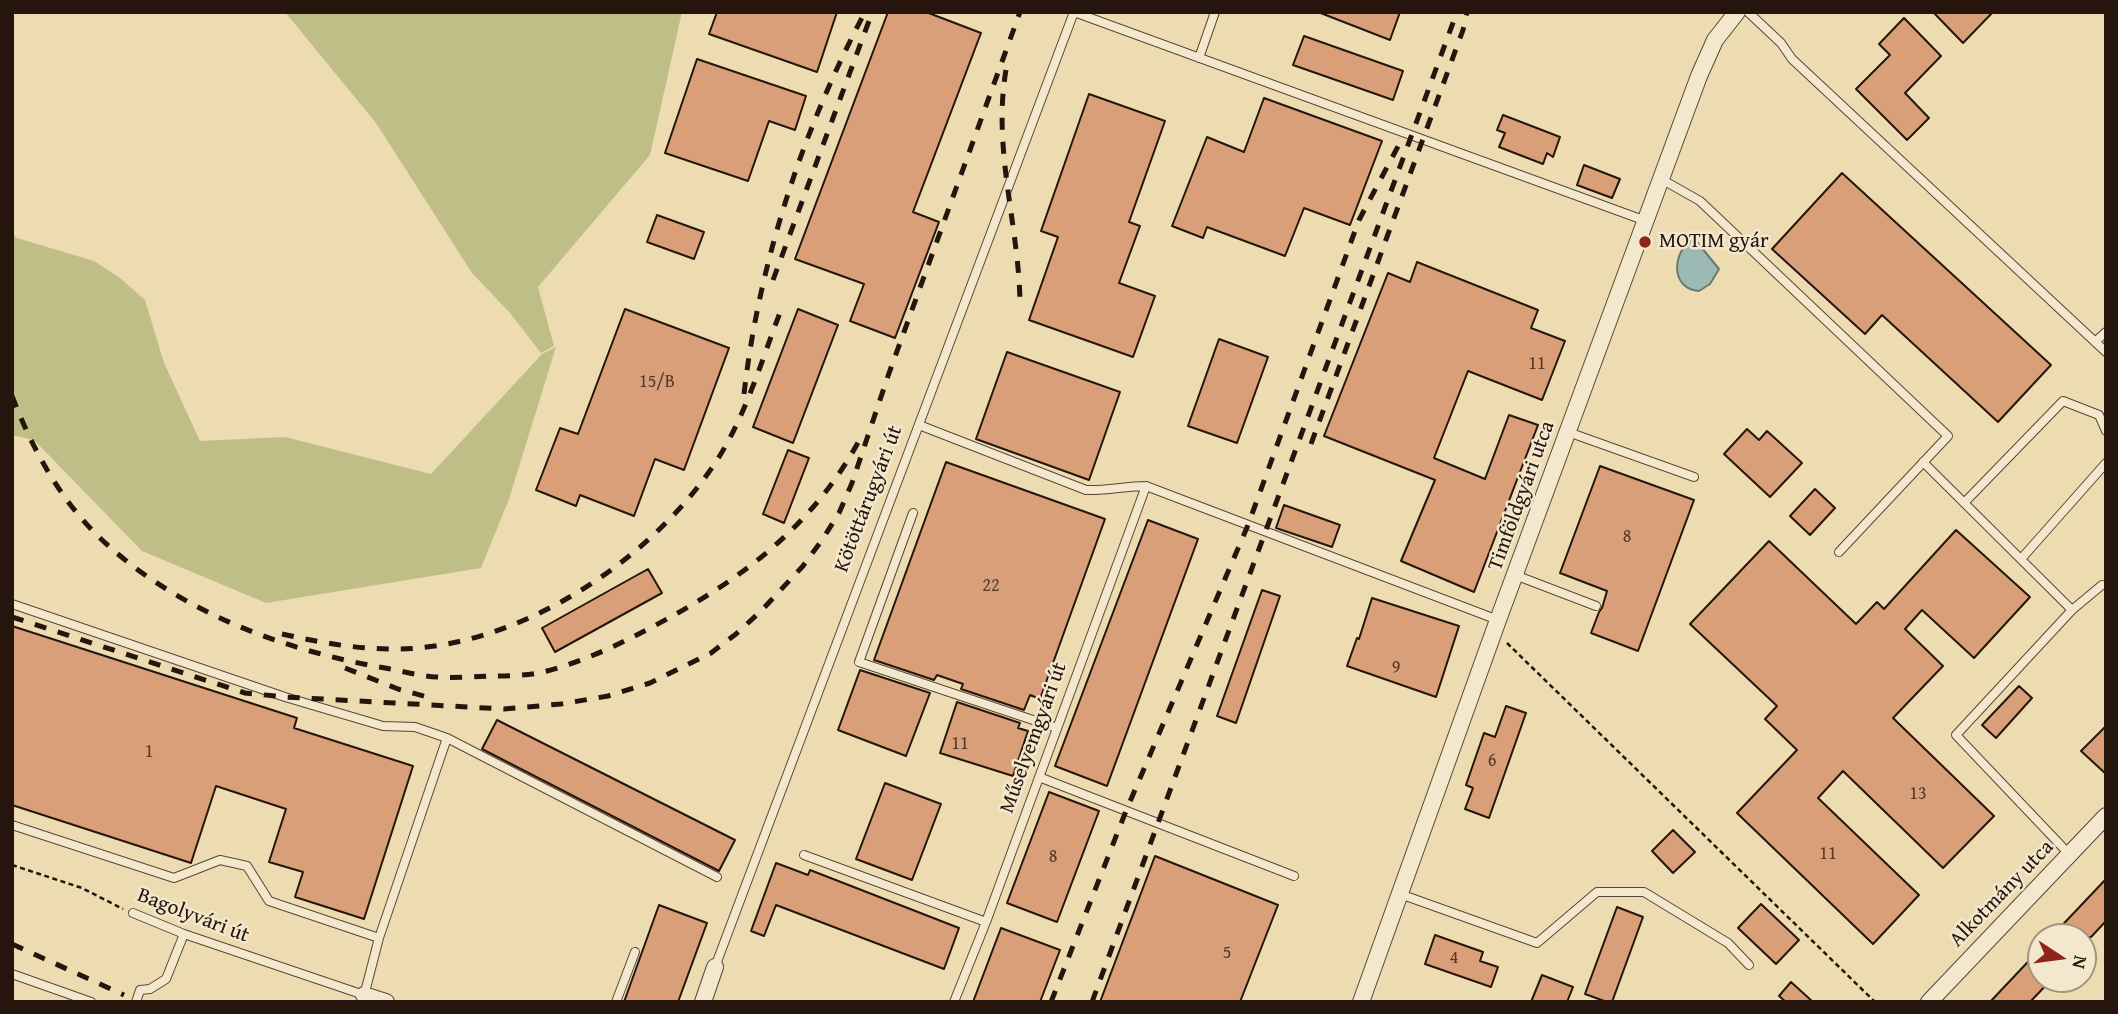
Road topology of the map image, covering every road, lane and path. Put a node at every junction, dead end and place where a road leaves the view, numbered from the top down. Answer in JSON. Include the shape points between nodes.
{"nodes":[{"id":1,"x":1074,"y":12,"type":"edge"},
{"id":2,"x":1215,"y":12,"type":"edge"},
{"id":3,"x":1737,"y":12,"type":"edge"},
{"id":4,"x":1748,"y":12,"type":"edge"},
{"id":5,"x":1199,"y":58,"type":"junction"},
{"id":6,"x":1661,"y":178,"type":"junction"},
{"id":7,"x":1646,"y":221,"type":"junction"},
{"id":8,"x":2106,"y":332,"type":"edge"},
{"id":9,"x":2095,"y":342,"type":"junction"},
{"id":10,"x":2106,"y":352,"type":"edge"},
{"id":11,"x":919,"y":425,"type":"junction"},
{"id":12,"x":2106,"y":431,"type":"edge"},
{"id":13,"x":1568,"y":432,"type":"junction"},
{"id":14,"x":1923,"y":462,"type":"junction"},
{"id":15,"x":2106,"y":463,"type":"edge"},
{"id":16,"x":1694,"y":477,"type":"dead end"},
{"id":17,"x":1146,"y":486,"type":"junction"},
{"id":18,"x":1964,"y":503,"type":"junction"},
{"id":19,"x":913,"y":513,"type":"dead end"},
{"id":20,"x":1839,"y":552,"type":"dead end"},
{"id":21,"x":2021,"y":559,"type":"junction"},
{"id":22,"x":1515,"y":575,"type":"junction"},
{"id":23,"x":2102,"y":585,"type":"dead end"},
{"id":24,"x":12,"y":604,"type":"edge"},
{"id":25,"x":1597,"y":606,"type":"dead end"},
{"id":26,"x":2072,"y":610,"type":"junction"},
{"id":27,"x":1496,"y":626,"type":"junction"},
{"id":28,"x":1057,"y":728,"type":"junction"},
{"id":29,"x":447,"y":738,"type":"junction"},
{"id":30,"x":1039,"y":777,"type":"junction"},
{"id":31,"x":2106,"y":816,"type":"edge"},
{"id":32,"x":12,"y":825,"type":"edge"},
{"id":33,"x":2069,"y":854,"type":"junction"},
{"id":34,"x":804,"y":855,"type":"dead end"},
{"id":35,"x":12,"y":865,"type":"edge"},
{"id":36,"x":1294,"y":876,"type":"dead end"},
{"id":37,"x":717,"y":877,"type":"dead end"},
{"id":38,"x":1399,"y":894,"type":"junction"},
{"id":39,"x":132,"y":914,"type":"joint"},
{"id":40,"x":986,"y":922,"type":"junction"},
{"id":41,"x":184,"y":934,"type":"junction"},
{"id":42,"x":379,"y":938,"type":"junction"},
{"id":43,"x":635,"y":952,"type":"dead end"},
{"id":44,"x":1749,"y":965,"type":"dead end"},
{"id":45,"x":715,"y":967,"type":"joint"},
{"id":46,"x":12,"y":974,"type":"edge"},
{"id":47,"x":363,"y":998,"type":"edge"},
{"id":48,"x":91,"y":1002,"type":"edge"},
{"id":49,"x":136,"y":1002,"type":"edge"},
{"id":50,"x":386,"y":1002,"type":"edge"},
{"id":51,"x":616,"y":1002,"type":"edge"},
{"id":52,"x":704,"y":1002,"type":"edge"},
{"id":53,"x":954,"y":1002,"type":"edge"},
{"id":54,"x":1361,"y":1002,"type":"edge"},
{"id":55,"x":1875,"y":1002,"type":"edge"},
{"id":56,"x":1929,"y":1002,"type":"edge"}],
"edges":[{"from":1,"to":5,"type":"lane"},
{"from":1,"to":11,"type":"lane","name":"Kötöttárugyári út"},
{"from":2,"to":5,"type":"lane"},
{"from":3,"to":6,"type":"street","name":"Timföldgyári utca","via":[[1714,40]]},
{"from":4,"to":9,"type":"lane"},
{"from":5,"to":7,"type":"lane"},
{"from":6,"to":7,"type":"street","name":"Timföldgyári utca"},
{"from":6,"to":14,"type":"lane","via":[[1700,201],[1948,436]]},
{"from":7,"to":13,"type":"street","name":"Timföldgyári utca"},
{"from":8,"to":9,"type":"lane"},
{"from":9,"to":10,"type":"lane"},
{"from":11,"to":17,"type":"lane","via":[[1086,490]]},
{"from":11,"to":45,"type":"lane","name":"Kötöttárugyári út"},
{"from":12,"to":18,"type":"lane","via":[[2099,415],[2063,401]]},
{"from":13,"to":16,"type":"lane"},
{"from":13,"to":22,"type":"street","name":"Timföldgyári utca"},
{"from":14,"to":18,"type":"lane"},
{"from":14,"to":20,"type":"lane"},
{"from":15,"to":21,"type":"lane"},
{"from":17,"to":27,"type":"lane"},
{"from":17,"to":28,"type":"lane","name":"Műselyemgyári út"},
{"from":18,"to":21,"type":"lane"},
{"from":19,"to":28,"type":"lane","via":[[859,662]]},
{"from":21,"to":26,"type":"lane"},
{"from":22,"to":25,"type":"lane"},
{"from":22,"to":27,"type":"street","name":"Timföldgyári utca"},
{"from":23,"to":26,"type":"lane"},
{"from":24,"to":29,"type":"lane","via":[[285,697],[383,726],[415,727]]},
{"from":26,"to":33,"type":"lane","via":[[1956,735]]},
{"from":27,"to":38,"type":"street","name":"Timföldgyári utca"},
{"from":27,"to":55,"type":"path"},
{"from":28,"to":30,"type":"lane","name":"Műselyemgyári út"},
{"from":29,"to":37,"type":"lane"},
{"from":29,"to":42,"type":"lane"},
{"from":30,"to":36,"type":"lane"},
{"from":30,"to":40,"type":"lane","name":"Műselyemgyári út"},
{"from":31,"to":33,"type":"street","name":"Alkotmány utca"},
{"from":32,"to":42,"type":"lane","via":[[174,878],[220,860],[247,866],[269,901]]},
{"from":33,"to":56,"type":"street","name":"Alkotmány utca"},
{"from":34,"to":40,"type":"lane"},
{"from":35,"to":39,"type":"path","name":"Bagolyvári út","via":[[82,888]]},
{"from":38,"to":44,"type":"lane","via":[[1538,943],[1597,892],[1644,892],[1728,943]]},
{"from":38,"to":54,"type":"street","name":"Timföldgyári utca"},
{"from":39,"to":41,"type":"lane","name":"Bagolyvári út"},
{"from":40,"to":53,"type":"lane","name":"Műselyemgyári út"},
{"from":41,"to":47,"type":"lane","name":"Bagolyvári út"},
{"from":41,"to":49,"type":"lane","via":[[166,979],[150,989],[140,989]]},
{"from":42,"to":47,"type":"lane"},
{"from":43,"to":51,"type":"lane"},
{"from":45,"to":52,"type":"street","name":"Kötöttárugyári út"},
{"from":46,"to":48,"type":"lane"},
{"from":47,"to":50,"type":"street"}]}
